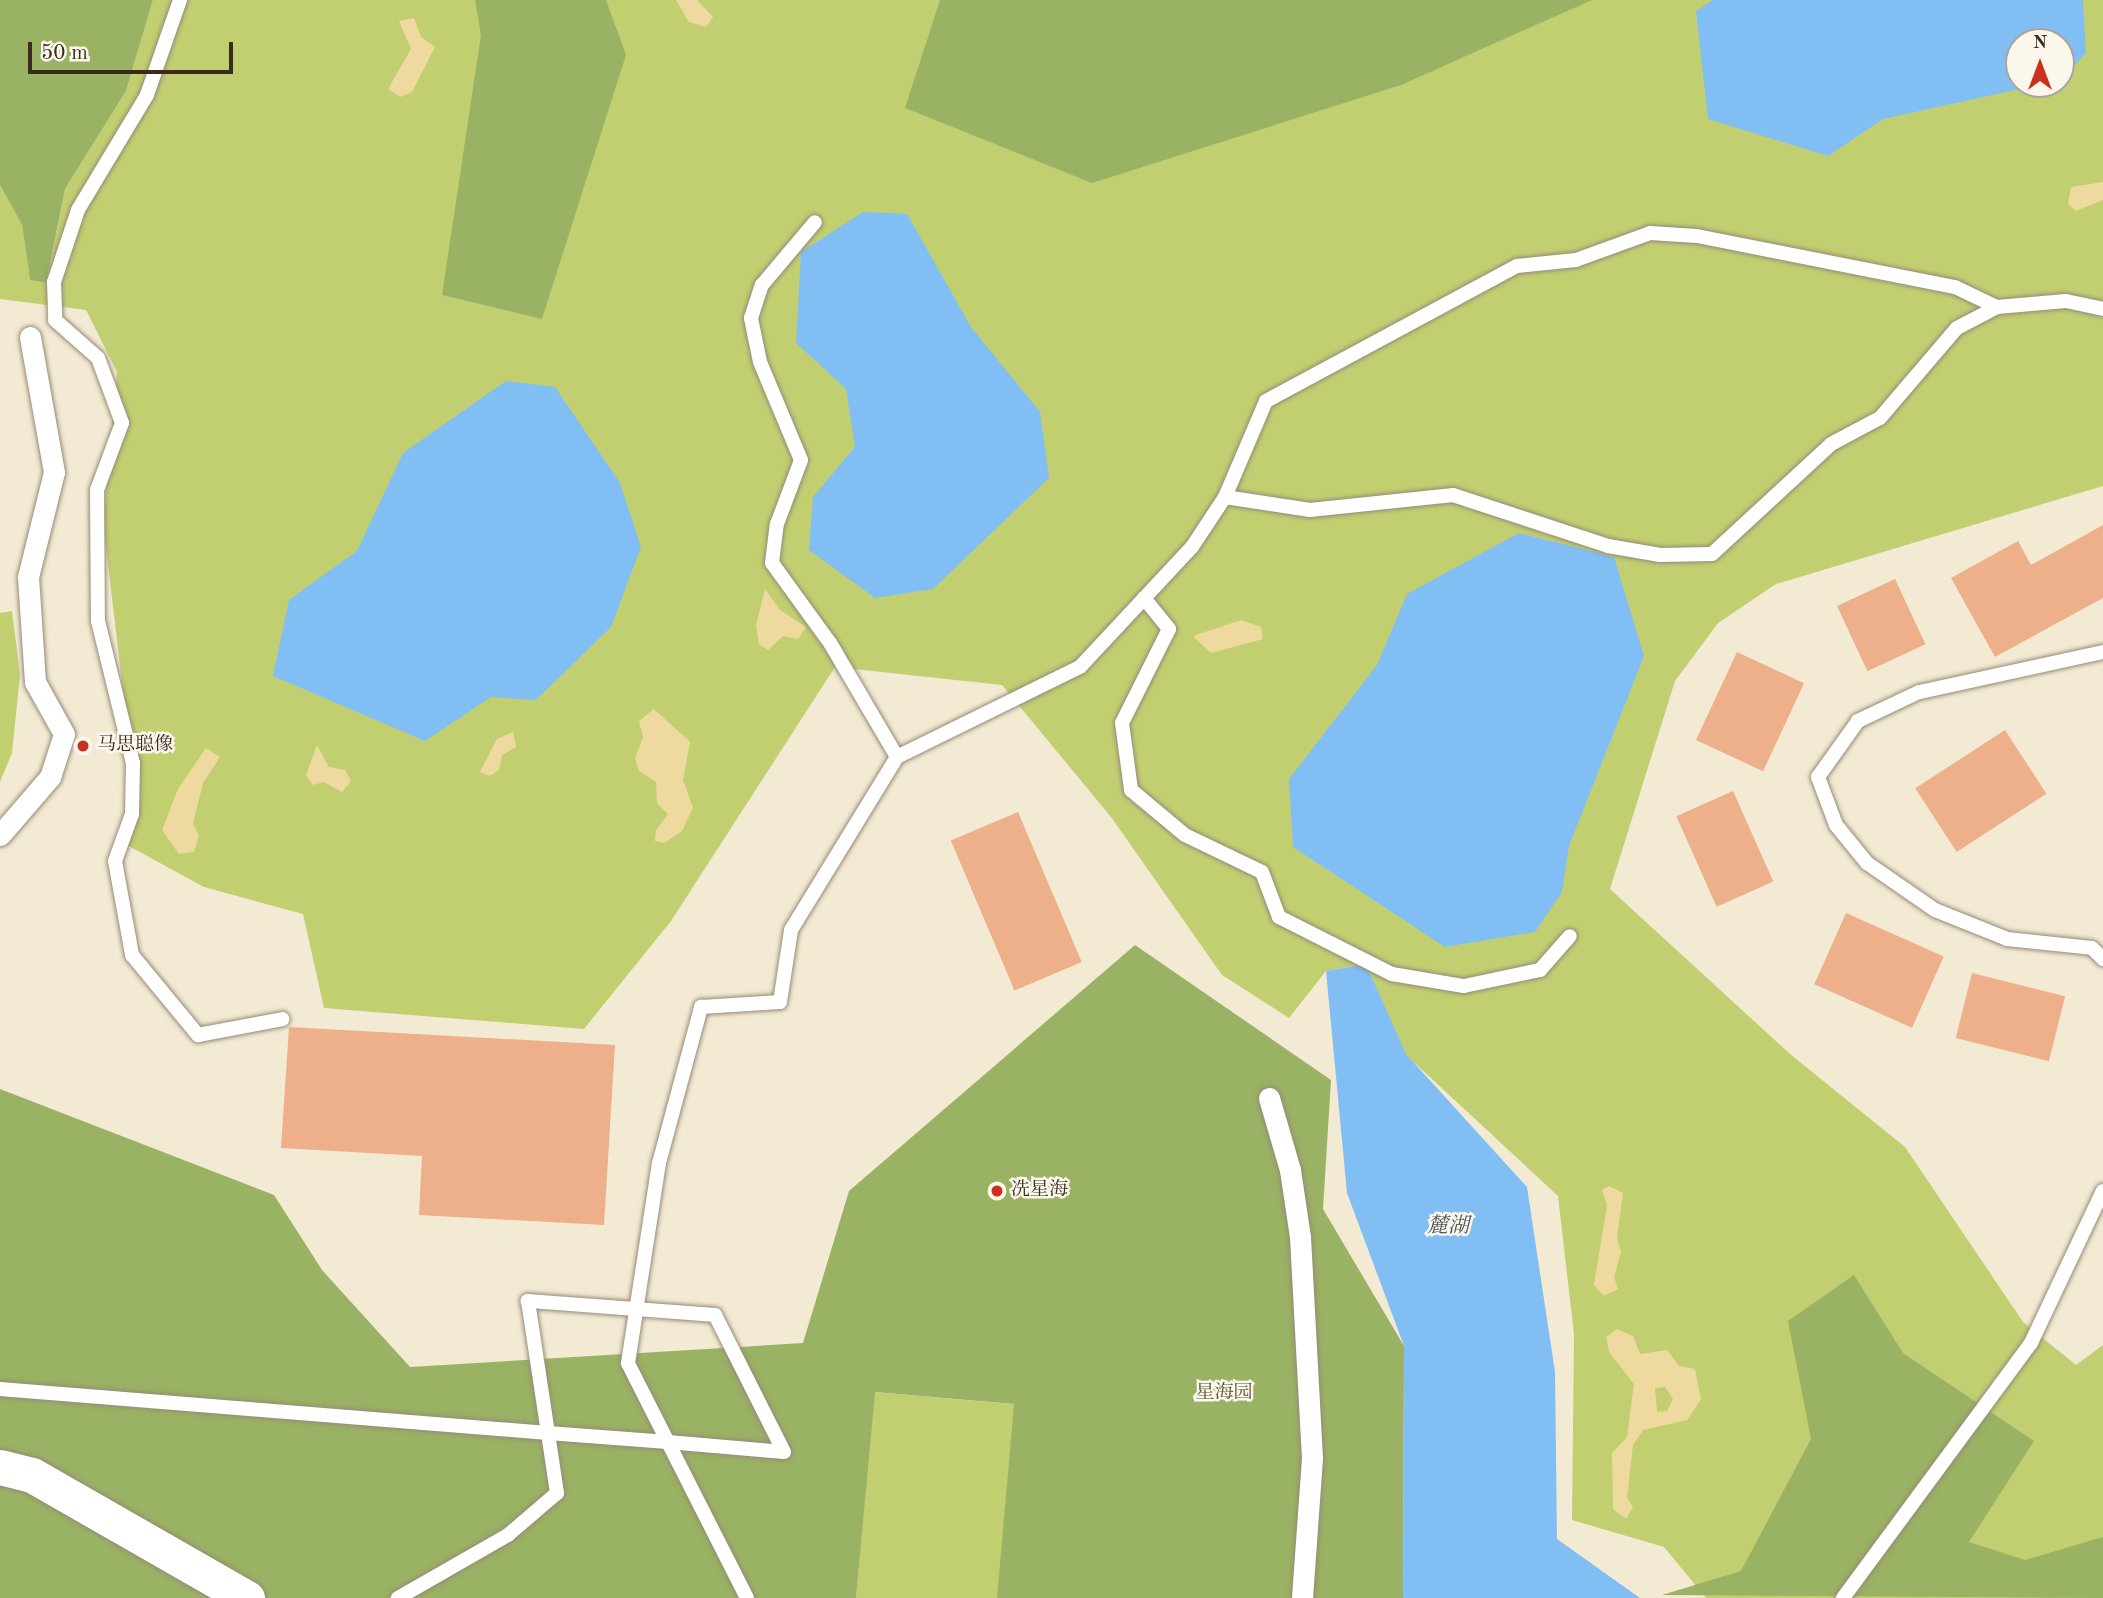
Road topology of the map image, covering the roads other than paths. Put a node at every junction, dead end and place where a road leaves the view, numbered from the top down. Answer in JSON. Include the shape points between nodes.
{"nodes":[{"id":1,"x":180,"y":0,"type":"edge"},
{"id":2,"x":815,"y":222,"type":"dead end"},
{"id":3,"x":1997,"y":307,"type":"junction"},
{"id":4,"x":2103,"y":309,"type":"edge"},
{"id":5,"x":30,"y":337,"type":"dead end"},
{"id":6,"x":1225,"y":497,"type":"junction"},
{"id":7,"x":1144,"y":598,"type":"junction"},
{"id":8,"x":2103,"y":652,"type":"edge"},
{"id":9,"x":897,"y":757,"type":"junction"},
{"id":10,"x":0,"y":835,"type":"edge"},
{"id":11,"x":1570,"y":936,"type":"dead end"},
{"id":12,"x":2103,"y":959,"type":"edge"},
{"id":13,"x":283,"y":1019,"type":"dead end"},
{"id":14,"x":1269,"y":1098,"type":"dead end"},
{"id":15,"x":2103,"y":1191,"type":"edge"},
{"id":16,"x":637,"y":1305,"type":"junction"},
{"id":17,"x":0,"y":1389,"type":"edge"},
{"id":18,"x":548,"y":1433,"type":"junction"},
{"id":19,"x":668,"y":1443,"type":"junction"},
{"id":20,"x":0,"y":1467,"type":"edge"},
{"id":21,"x":247,"y":1598,"type":"edge"},
{"id":22,"x":398,"y":1598,"type":"edge"},
{"id":23,"x":747,"y":1598,"type":"edge"},
{"id":24,"x":1302,"y":1598,"type":"edge"},
{"id":25,"x":1843,"y":1598,"type":"edge"}],
"edges":[{"from":1,"to":13,"type":"lane","via":[[147,95],[78,210],[54,282],[55,320],[98,358],[122,423],[97,490],[98,621],[133,763],[132,814],[115,861],[132,955],[198,1035]]},
{"from":2,"to":9,"type":"lane","via":[[762,285],[751,318],[760,362],[801,460],[777,524],[772,563],[830,643]]},
{"from":3,"to":4,"type":"lane","via":[[2066,302]]},
{"from":3,"to":6,"type":"lane","via":[[1957,328],[1880,418],[1831,444],[1712,554],[1660,555],[1608,546],[1453,495],[1310,510]]},
{"from":3,"to":6,"type":"lane","via":[[1955,287],[1697,236],[1650,233],[1576,260],[1517,265],[1266,401]]},
{"from":5,"to":10,"type":"street","via":[[54,472],[28,577],[35,682],[64,734],[50,777]]},
{"from":6,"to":7,"type":"lane","via":[[1192,547]]},
{"from":7,"to":9,"type":"lane","via":[[1080,667]]},
{"from":7,"to":11,"type":"lane","via":[[1169,629],[1122,723],[1131,790],[1185,835],[1262,872],[1279,916],[1392,974],[1464,986],[1540,970]]},
{"from":8,"to":12,"type":"lane","via":[[1919,692],[1858,721],[1818,777],[1836,825],[1867,863],[1935,910],[2007,939],[2092,948]]},
{"from":9,"to":16,"type":"lane","via":[[791,930],[780,1002],[701,1007],[659,1163]]},
{"from":14,"to":24,"type":"street","via":[[1290,1170],[1300,1237],[1312,1458]]},
{"from":15,"to":25,"type":"lane","via":[[2031,1343]]},
{"from":16,"to":18,"type":"lane","via":[[528,1301]]},
{"from":16,"to":19,"type":"lane","via":[[628,1363]]},
{"from":16,"to":19,"type":"lane","via":[[715,1315],[784,1452]]},
{"from":17,"to":18,"type":"lane"},
{"from":18,"to":19,"type":"lane"},
{"from":18,"to":22,"type":"lane","via":[[557,1493],[508,1535]]},
{"from":19,"to":23,"type":"lane"},
{"from":20,"to":21,"type":"street","via":[[32,1475]]}]}
